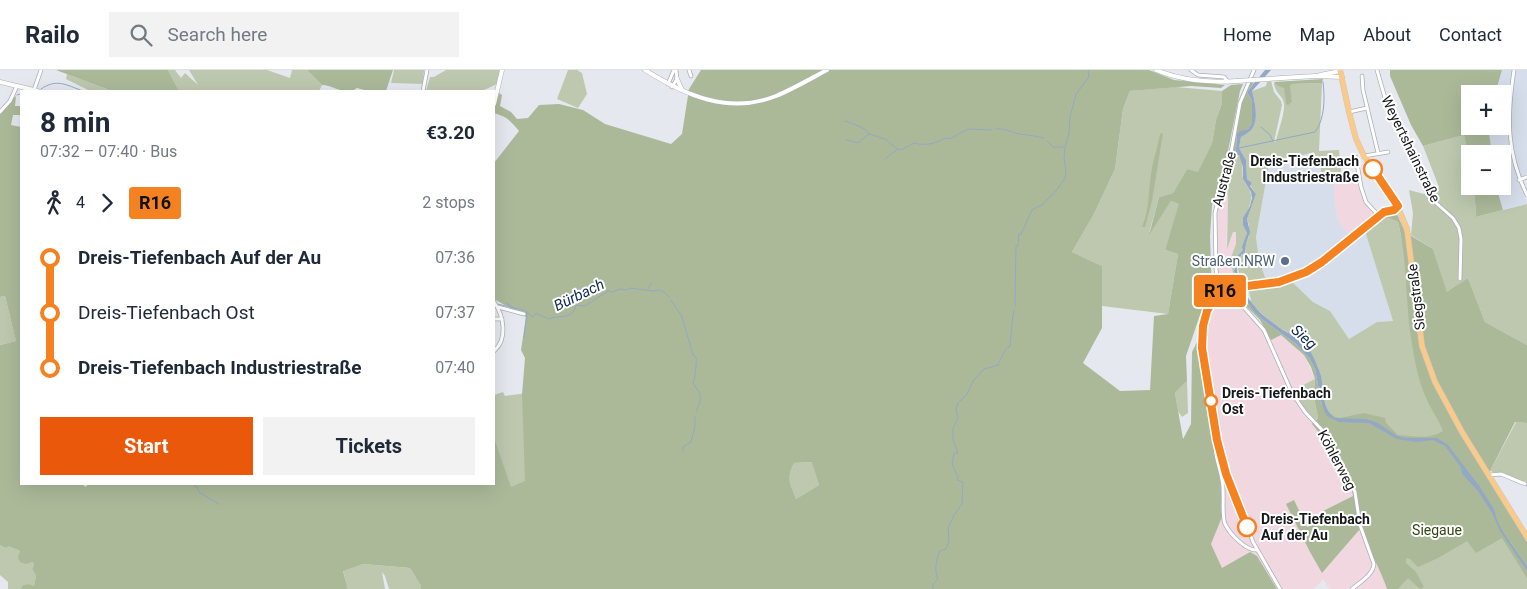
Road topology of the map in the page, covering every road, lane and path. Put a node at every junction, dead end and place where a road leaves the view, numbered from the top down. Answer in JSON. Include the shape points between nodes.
{"nodes":[{"id":1,"x":41,"y":70,"type":"edge"},
{"id":2,"x":427,"y":70,"type":"edge"},
{"id":3,"x":502,"y":70,"type":"edge"},
{"id":4,"x":645,"y":70,"type":"edge"},
{"id":5,"x":675,"y":70,"type":"edge"},
{"id":6,"x":689,"y":70,"type":"edge"},
{"id":7,"x":827,"y":70,"type":"edge"},
{"id":8,"x":1156,"y":70,"type":"edge"},
{"id":9,"x":1191,"y":70,"type":"edge"},
{"id":10,"x":1254,"y":70,"type":"edge"},
{"id":11,"x":1340,"y":70,"type":"edge"},
{"id":12,"x":1377,"y":70,"type":"edge"},
{"id":13,"x":1514,"y":70,"type":"edge"},
{"id":14,"x":690,"y":76,"type":"dead end"},
{"id":15,"x":1315,"y":76,"type":"junction"},
{"id":16,"x":1362,"y":76,"type":"dead end"},
{"id":17,"x":1342,"y":77,"type":"junction"},
{"id":18,"x":677,"y":78,"type":"junction"},
{"id":19,"x":0,"y":82,"type":"edge"},
{"id":20,"x":1228,"y":82,"type":"junction"},
{"id":21,"x":668,"y":84,"type":"junction"},
{"id":22,"x":17,"y":86,"type":"junction"},
{"id":23,"x":672,"y":87,"type":"junction"},
{"id":24,"x":32,"y":90,"type":"edge"},
{"id":25,"x":36,"y":90,"type":"edge"},
{"id":26,"x":423,"y":90,"type":"edge"},
{"id":27,"x":684,"y":92,"type":"junction"},
{"id":28,"x":495,"y":100,"type":"edge"},
{"id":29,"x":1367,"y":108,"type":"junction"},
{"id":30,"x":0,"y":112,"type":"edge"},
{"id":31,"x":1349,"y":112,"type":"junction"},
{"id":32,"x":1388,"y":152,"type":"dead end"},
{"id":33,"x":1378,"y":154,"type":"junction"},
{"id":34,"x":1364,"y":156,"type":"junction"},
{"id":35,"x":1356,"y":157,"type":"dead end"},
{"id":36,"x":1527,"y":176,"type":"edge"},
{"id":37,"x":1519,"y":180,"type":"junction"},
{"id":38,"x":1527,"y":195,"type":"edge"},
{"id":39,"x":1398,"y":206,"type":"junction"},
{"id":40,"x":1379,"y":216,"type":"junction"},
{"id":41,"x":1460,"y":279,"type":"dead end"},
{"id":42,"x":1228,"y":288,"type":"junction"},
{"id":43,"x":1220,"y":290,"type":"junction"},
{"id":44,"x":495,"y":303,"type":"edge"},
{"id":45,"x":498,"y":307,"type":"junction"},
{"id":46,"x":524,"y":314,"type":"dead end"},
{"id":47,"x":502,"y":319,"type":"junction"},
{"id":48,"x":495,"y":320,"type":"edge"},
{"id":49,"x":495,"y":350,"type":"edge"},
{"id":50,"x":1217,"y":440,"type":"junction"},
{"id":51,"x":1490,"y":475,"type":"junction"},
{"id":52,"x":1525,"y":484,"type":"dead end"},
{"id":53,"x":1527,"y":537,"type":"edge"},
{"id":54,"x":1257,"y":550,"type":"junction"},
{"id":55,"x":1280,"y":589,"type":"edge"},
{"id":56,"x":1352,"y":589,"type":"edge"}],
"edges":[{"from":1,"to":25,"type":"street"},
{"from":2,"to":26,"type":"street"},
{"from":3,"to":28,"type":"street"},
{"from":4,"to":21,"type":"street"},
{"from":5,"to":18,"type":"street"},
{"from":5,"to":21,"type":"street"},
{"from":6,"to":14,"type":"street"},
{"from":7,"to":27,"type":"street","via":[[763,101],[718,103]]},
{"from":8,"to":20,"type":"street","via":[[1181,79]]},
{"from":9,"to":20,"type":"street","via":[[1198,75],[1224,77]]},
{"from":10,"to":43,"type":"street","name":"Austraße","via":[[1240,103],[1228,169],[1215,213],[1216,270]]},
{"from":11,"to":15,"type":"street"},
{"from":11,"to":17,"type":"main road","name":"Siegstraße"},
{"from":12,"to":41,"type":"street","name":"Weyertshainstraße","via":[[1387,105],[1435,202],[1459,228]]},
{"from":13,"to":37,"type":"street","via":[[1509,104],[1510,133]]},
{"from":15,"to":17,"type":"street"},
{"from":15,"to":20,"type":"street","bridge":true},
{"from":16,"to":29,"type":"street"},
{"from":17,"to":31,"type":"main road","name":"Siegstraße"},
{"from":18,"to":23,"type":"street"},
{"from":18,"to":27,"type":"street"},
{"from":19,"to":22,"type":"street"},
{"from":21,"to":23,"type":"street"},
{"from":22,"to":24,"type":"street"},
{"from":22,"to":30,"type":"street"},
{"from":23,"to":27,"type":"street"},
{"from":29,"to":31,"type":"street"},
{"from":29,"to":33,"type":"street"},
{"from":31,"to":34,"type":"main road","name":"Siegstraße"},
{"from":32,"to":33,"type":"street"},
{"from":33,"to":34,"type":"street"},
{"from":34,"to":39,"type":"main road","name":"Siegstraße"},
{"from":35,"to":40,"type":"street","via":[[1366,202]]},
{"from":36,"to":37,"type":"street"},
{"from":37,"to":38,"type":"street"},
{"from":39,"to":40,"type":"street"},
{"from":39,"to":51,"type":"main road","name":"Siegstraße","via":[[1409,242],[1425,357],[1441,397]]},
{"from":40,"to":42,"type":"street","via":[[1306,272],[1279,282]]},
{"from":42,"to":43,"type":"street"},
{"from":42,"to":56,"type":"street","name":"Köhlerweg","via":[[1264,330],[1292,393],[1326,434],[1348,476],[1374,564],[1370,574]]},
{"from":43,"to":50,"type":"street","via":[[1207,311],[1202,337]]},
{"from":44,"to":45,"type":"street"},
{"from":45,"to":46,"type":"street"},
{"from":45,"to":47,"type":"street"},
{"from":47,"to":48,"type":"street"},
{"from":47,"to":49,"type":"street","via":[[502,340]]},
{"from":50,"to":54,"type":"street","via":[[1226,474]]},
{"from":50,"to":54,"type":"street","via":[[1216,456],[1223,485],[1225,524],[1246,548]]},
{"from":51,"to":52,"type":"street","via":[[1500,474]]},
{"from":51,"to":53,"type":"main road","name":"Siegstraße"},
{"from":54,"to":55,"type":"street"}]}
